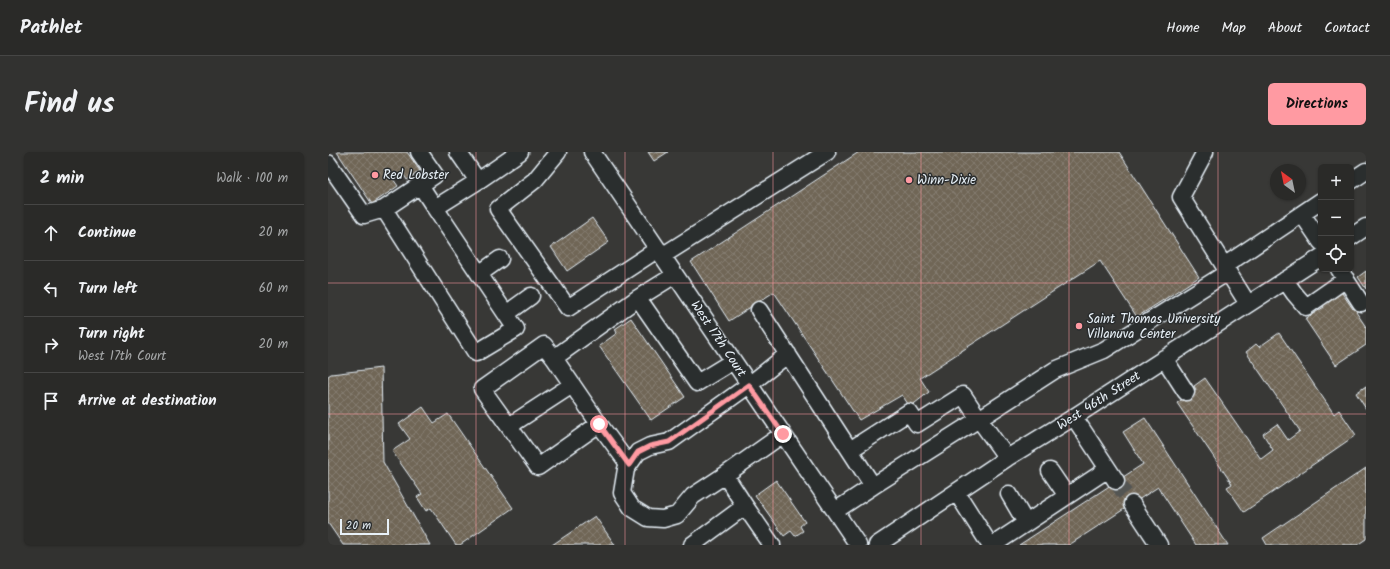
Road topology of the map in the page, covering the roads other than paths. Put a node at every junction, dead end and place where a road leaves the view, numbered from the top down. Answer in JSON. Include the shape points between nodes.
{"nodes":[{"id":1,"x":419,"y":152,"type":"edge"},
{"id":2,"x":458,"y":152,"type":"edge"},
{"id":3,"x":520,"y":152,"type":"edge"},
{"id":4,"x":558,"y":152,"type":"edge"},
{"id":5,"x":592,"y":152,"type":"edge"},
{"id":6,"x":827,"y":152,"type":"edge"},
{"id":7,"x":1205,"y":152,"type":"edge"},
{"id":8,"x":328,"y":163,"type":"edge"},
{"id":9,"x":1366,"y":171,"type":"edge"},
{"id":10,"x":1354,"y":179,"type":"edge"},
{"id":11,"x":478,"y":181,"type":"junction"},
{"id":12,"x":420,"y":185,"type":"junction"},
{"id":13,"x":1318,"y":203,"type":"edge"},
{"id":14,"x":435,"y":208,"type":"junction"},
{"id":15,"x":384,"y":209,"type":"junction"},
{"id":16,"x":1302,"y":214,"type":"junction"},
{"id":17,"x":1366,"y":227,"type":"edge"},
{"id":18,"x":1352,"y":236,"type":"edge"},
{"id":19,"x":1318,"y":238,"type":"edge"},
{"id":20,"x":660,"y":252,"type":"junction"},
{"id":21,"x":500,"y":258,"type":"dead end"},
{"id":22,"x":1318,"y":258,"type":"edge"},
{"id":23,"x":1226,"y":269,"type":"junction"},
{"id":24,"x":479,"y":274,"type":"junction"},
{"id":25,"x":1343,"y":274,"type":"edge"},
{"id":26,"x":675,"y":275,"type":"junction"},
{"id":27,"x":1285,"y":280,"type":"junction"},
{"id":28,"x":531,"y":296,"type":"dead end"},
{"id":29,"x":638,"y":298,"type":"junction"},
{"id":30,"x":1248,"y":304,"type":"junction"},
{"id":31,"x":1364,"y":306,"type":"edge"},
{"id":32,"x":759,"y":310,"type":"dead end"},
{"id":33,"x":506,"y":314,"type":"junction"},
{"id":34,"x":788,"y":354,"type":"junction"},
{"id":35,"x":554,"y":358,"type":"junction"},
{"id":36,"x":1164,"y":358,"type":"junction"},
{"id":37,"x":733,"y":361,"type":"junction"},
{"id":38,"x":572,"y":385,"type":"junction"},
{"id":39,"x":749,"y":385,"type":"junction"},
{"id":40,"x":1186,"y":392,"type":"dead end"},
{"id":41,"x":1074,"y":417,"type":"junction"},
{"id":42,"x":979,"y":419,"type":"junction"},
{"id":43,"x":599,"y":424,"type":"junction"},
{"id":44,"x":509,"y":426,"type":"junction"},
{"id":45,"x":783,"y":434,"type":"junction"},
{"id":46,"x":850,"y":450,"type":"junction"},
{"id":47,"x":1007,"y":458,"type":"junction"},
{"id":48,"x":629,"y":465,"type":"junction"},
{"id":49,"x":1050,"y":472,"type":"dead end"},
{"id":50,"x":725,"y":476,"type":"junction"},
{"id":51,"x":873,"y":486,"type":"junction"},
{"id":52,"x":957,"y":492,"type":"junction"},
{"id":53,"x":1009,"y":494,"type":"dead end"},
{"id":54,"x":1067,"y":496,"type":"junction"},
{"id":55,"x":1132,"y":504,"type":"tunnel mouth"},
{"id":56,"x":745,"y":506,"type":"junction"},
{"id":57,"x":835,"y":511,"type":"junction"},
{"id":58,"x":1026,"y":523,"type":"junction"},
{"id":59,"x":692,"y":545,"type":"edge"},
{"id":60,"x":772,"y":545,"type":"edge"},
{"id":61,"x":858,"y":545,"type":"edge"},
{"id":62,"x":877,"y":545,"type":"edge"},
{"id":63,"x":991,"y":545,"type":"edge"},
{"id":64,"x":1159,"y":545,"type":"edge"}],
"edges":[{"from":1,"to":12,"type":"street","via":[[435,175]]},
{"from":2,"to":11,"type":"street"},
{"from":3,"to":11,"type":"street"},
{"from":4,"to":20,"type":"street","via":[[535,180],[498,209],[568,308]]},
{"from":5,"to":20,"type":"street","name":"West 17th Court"},
{"from":6,"to":20,"type":"street"},
{"from":7,"to":23,"type":"street","via":[[1181,197]]},
{"from":8,"to":15,"type":"street","via":[[364,215]]},
{"from":9,"to":10,"type":"street"},
{"from":11,"to":14,"type":"street"},
{"from":12,"to":14,"type":"street"},
{"from":12,"to":15,"type":"street"},
{"from":13,"to":16,"type":"street"},
{"from":14,"to":24,"type":"street"},
{"from":15,"to":33,"type":"street","via":[[476,353],[516,329]]},
{"from":16,"to":19,"type":"street"},
{"from":16,"to":23,"type":"street"},
{"from":17,"to":18,"type":"street"},
{"from":20,"to":26,"type":"street","name":"West 17th Court"},
{"from":21,"to":24,"type":"street"},
{"from":22,"to":27,"type":"street","name":"West 46th Street"},
{"from":23,"to":30,"type":"street"},
{"from":23,"to":42,"type":"street","via":[[1104,350],[1056,370]]},
{"from":24,"to":33,"type":"street"},
{"from":25,"to":27,"type":"street","via":[[1306,307]]},
{"from":25,"to":31,"type":"street"},
{"from":26,"to":29,"type":"street"},
{"from":26,"to":37,"type":"street","name":"West 17th Court"},
{"from":27,"to":30,"type":"street","name":"West 46th Street"},
{"from":28,"to":33,"type":"street"},
{"from":29,"to":35,"type":"street"},
{"from":29,"to":37,"type":"street","via":[[697,383]]},
{"from":30,"to":36,"type":"street","name":"West 46th Street"},
{"from":32,"to":34,"type":"street"},
{"from":34,"to":39,"type":"street"},
{"from":34,"to":46,"type":"street"},
{"from":35,"to":38,"type":"street"},
{"from":35,"to":44,"type":"street","via":[[544,345],[482,389]]},
{"from":36,"to":40,"type":"street"},
{"from":36,"to":41,"type":"street","name":"West 46th Street"},
{"from":37,"to":39,"type":"street","name":"West 17th Court"},
{"from":38,"to":43,"type":"street"},
{"from":38,"to":44,"type":"street"},
{"from":39,"to":45,"type":"street","name":"West 17th Court"},
{"from":39,"to":48,"type":"street","via":[[669,442],[650,446],[638,452]]},
{"from":41,"to":47,"type":"street","name":"West 46th Street"},
{"from":41,"to":54,"type":"street","via":[[1112,475]]},
{"from":42,"to":46,"type":"street","via":[[963,395],[917,424],[909,412]]},
{"from":42,"to":47,"type":"street"},
{"from":42,"to":51,"type":"street"},
{"from":43,"to":44,"type":"street","via":[[538,467]]},
{"from":43,"to":48,"type":"street"},
{"from":45,"to":50,"type":"street"},
{"from":45,"to":57,"type":"street","name":"West 17th Court"},
{"from":46,"to":51,"type":"street"},
{"from":47,"to":52,"type":"street","name":"West 46th Street"},
{"from":48,"to":50,"type":"street","via":[[622,493],[632,508],[648,518],[663,519],[677,515],[693,496]]},
{"from":49,"to":54,"type":"street"},
{"from":50,"to":56,"type":"street"},
{"from":51,"to":57,"type":"street"},
{"from":52,"to":62,"type":"street","name":"West 46th Street"},
{"from":52,"to":63,"type":"street"},
{"from":53,"to":58,"type":"street"},
{"from":54,"to":58,"type":"street"},
{"from":55,"to":64,"type":"street"},
{"from":56,"to":59,"type":"street"},
{"from":56,"to":60,"type":"street"},
{"from":57,"to":61,"type":"street","name":"West 17th Court"},
{"from":58,"to":63,"type":"street"}]}
